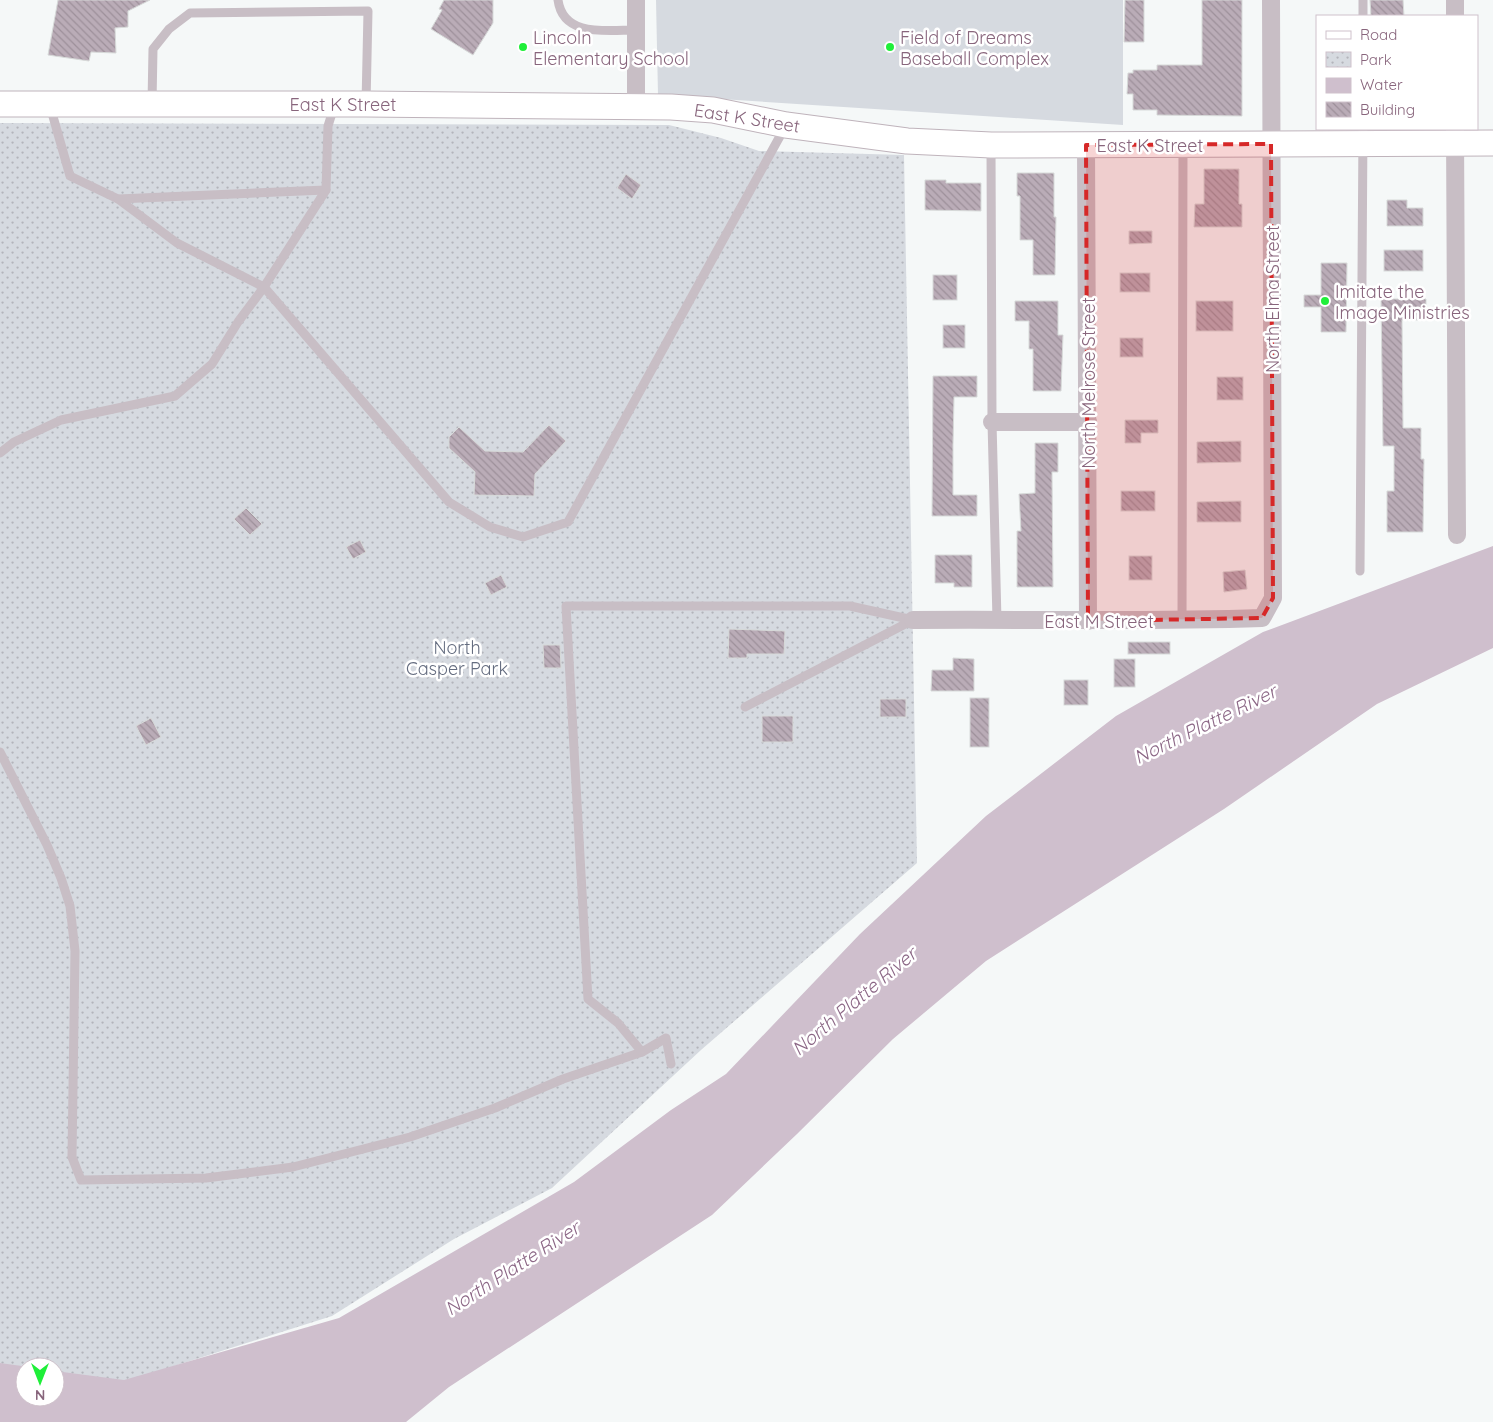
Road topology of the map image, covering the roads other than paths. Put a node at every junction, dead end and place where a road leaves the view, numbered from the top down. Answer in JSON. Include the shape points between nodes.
{"nodes":[{"id":1,"x":558,"y":0,"type":"edge"},
{"id":2,"x":636,"y":0,"type":"edge"},
{"id":3,"x":1271,"y":0,"type":"edge"},
{"id":4,"x":1363,"y":0,"type":"edge"},
{"id":5,"x":1455,"y":0,"type":"edge"},
{"id":6,"x":1363,"y":15,"type":"edge"},
{"id":7,"x":1455,"y":15,"type":"edge"},
{"id":8,"x":636,"y":30,"type":"junction"},
{"id":9,"x":0,"y":104,"type":"edge"},
{"id":10,"x":50,"y":104,"type":"junction"},
{"id":11,"x":152,"y":104,"type":"junction"},
{"id":12,"x":334,"y":104,"type":"junction"},
{"id":13,"x":366,"y":104,"type":"junction"},
{"id":14,"x":636,"y":106,"type":"junction"},
{"id":15,"x":786,"y":125,"type":"junction"},
{"id":16,"x":1455,"y":136,"type":"edge"},
{"id":17,"x":1363,"y":137,"type":"edge"},
{"id":18,"x":1493,"y":143,"type":"edge"},
{"id":19,"x":1271,"y":144,"type":"junction"},
{"id":20,"x":991,"y":145,"type":"junction"},
{"id":21,"x":1086,"y":145,"type":"junction"},
{"id":22,"x":1183,"y":145,"type":"junction"},
{"id":23,"x":326,"y":190,"type":"junction"},
{"id":24,"x":118,"y":200,"type":"junction"},
{"id":25,"x":264,"y":287,"type":"junction"},
{"id":26,"x":992,"y":422,"type":"junction"},
{"id":27,"x":1088,"y":422,"type":"junction"},
{"id":28,"x":0,"y":453,"type":"edge"},
{"id":29,"x":1457,"y":535,"type":"dead end"},
{"id":30,"x":1360,"y":571,"type":"dead end"},
{"id":31,"x":1273,"y":598,"type":"joint"},
{"id":32,"x":913,"y":620,"type":"junction"},
{"id":33,"x":997,"y":620,"type":"junction"},
{"id":34,"x":1088,"y":621,"type":"junction"},
{"id":35,"x":1182,"y":621,"type":"junction"},
{"id":36,"x":745,"y":707,"type":"dead end"},
{"id":37,"x":0,"y":752,"type":"edge"},
{"id":38,"x":642,"y":1052,"type":"junction"},
{"id":39,"x":672,"y":1064,"type":"dead end"}],
"edges":[{"from":1,"to":8,"type":"lane","via":[[567,20],[583,29]]},
{"from":2,"to":8,"type":"street"},
{"from":3,"to":19,"type":"street","name":"North Elma Street"},
{"from":4,"to":6,"type":"lane"},
{"from":5,"to":7,"type":"street"},
{"from":8,"to":14,"type":"street"},
{"from":9,"to":10,"type":"street","name":"East K Street"},
{"from":10,"to":11,"type":"street","name":"East K Street"},
{"from":10,"to":24,"type":"lane","via":[[70,176]]},
{"from":11,"to":12,"type":"street","name":"East K Street"},
{"from":11,"to":13,"type":"lane","via":[[153,49],[169,29],[190,13],[368,11]]},
{"from":12,"to":13,"type":"street","name":"East K Street"},
{"from":12,"to":23,"type":"lane","via":[[328,126]]},
{"from":13,"to":14,"type":"street","name":"East K Street"},
{"from":14,"to":15,"type":"street","name":"East K Street","via":[[713,110]]},
{"from":15,"to":20,"type":"street","name":"East K Street","via":[[907,141]]},
{"from":15,"to":25,"type":"lane","via":[[568,522],[523,537],[490,527],[449,502]]},
{"from":16,"to":17,"type":"street","name":"East K Street"},
{"from":16,"to":18,"type":"street","name":"East K Street"},
{"from":16,"to":29,"type":"street"},
{"from":17,"to":19,"type":"street","name":"East K Street"},
{"from":17,"to":30,"type":"lane"},
{"from":19,"to":22,"type":"street","name":"East K Street"},
{"from":19,"to":31,"type":"street","name":"North Elma Street"},
{"from":20,"to":21,"type":"street","name":"East K Street"},
{"from":20,"to":26,"type":"lane"},
{"from":21,"to":22,"type":"street","name":"East K Street"},
{"from":21,"to":27,"type":"street","name":"North Melrose Street"},
{"from":22,"to":35,"type":"lane"},
{"from":23,"to":24,"type":"lane"},
{"from":23,"to":25,"type":"lane"},
{"from":24,"to":25,"type":"lane","via":[[177,243]]},
{"from":25,"to":28,"type":"lane","via":[[212,364],[175,396],[61,420],[14,442]]},
{"from":26,"to":27,"type":"street"},
{"from":26,"to":33,"type":"lane"},
{"from":27,"to":34,"type":"street","name":"North Melrose Street"},
{"from":31,"to":35,"type":"street","name":"East M Street","via":[[1262,618]]},
{"from":32,"to":33,"type":"street","name":"East M Street"},
{"from":32,"to":36,"type":"lane"},
{"from":32,"to":38,"type":"lane","via":[[850,606],[566,606],[588,999],[618,1023]]},
{"from":33,"to":34,"type":"street","name":"East M Street"},
{"from":34,"to":35,"type":"street","name":"East M Street"},
{"from":37,"to":38,"type":"lane","via":[[47,845],[70,906],[75,951],[72,1157],[81,1180],[206,1178],[293,1167],[410,1137]]},
{"from":38,"to":39,"type":"lane","via":[[666,1038]]}]}
